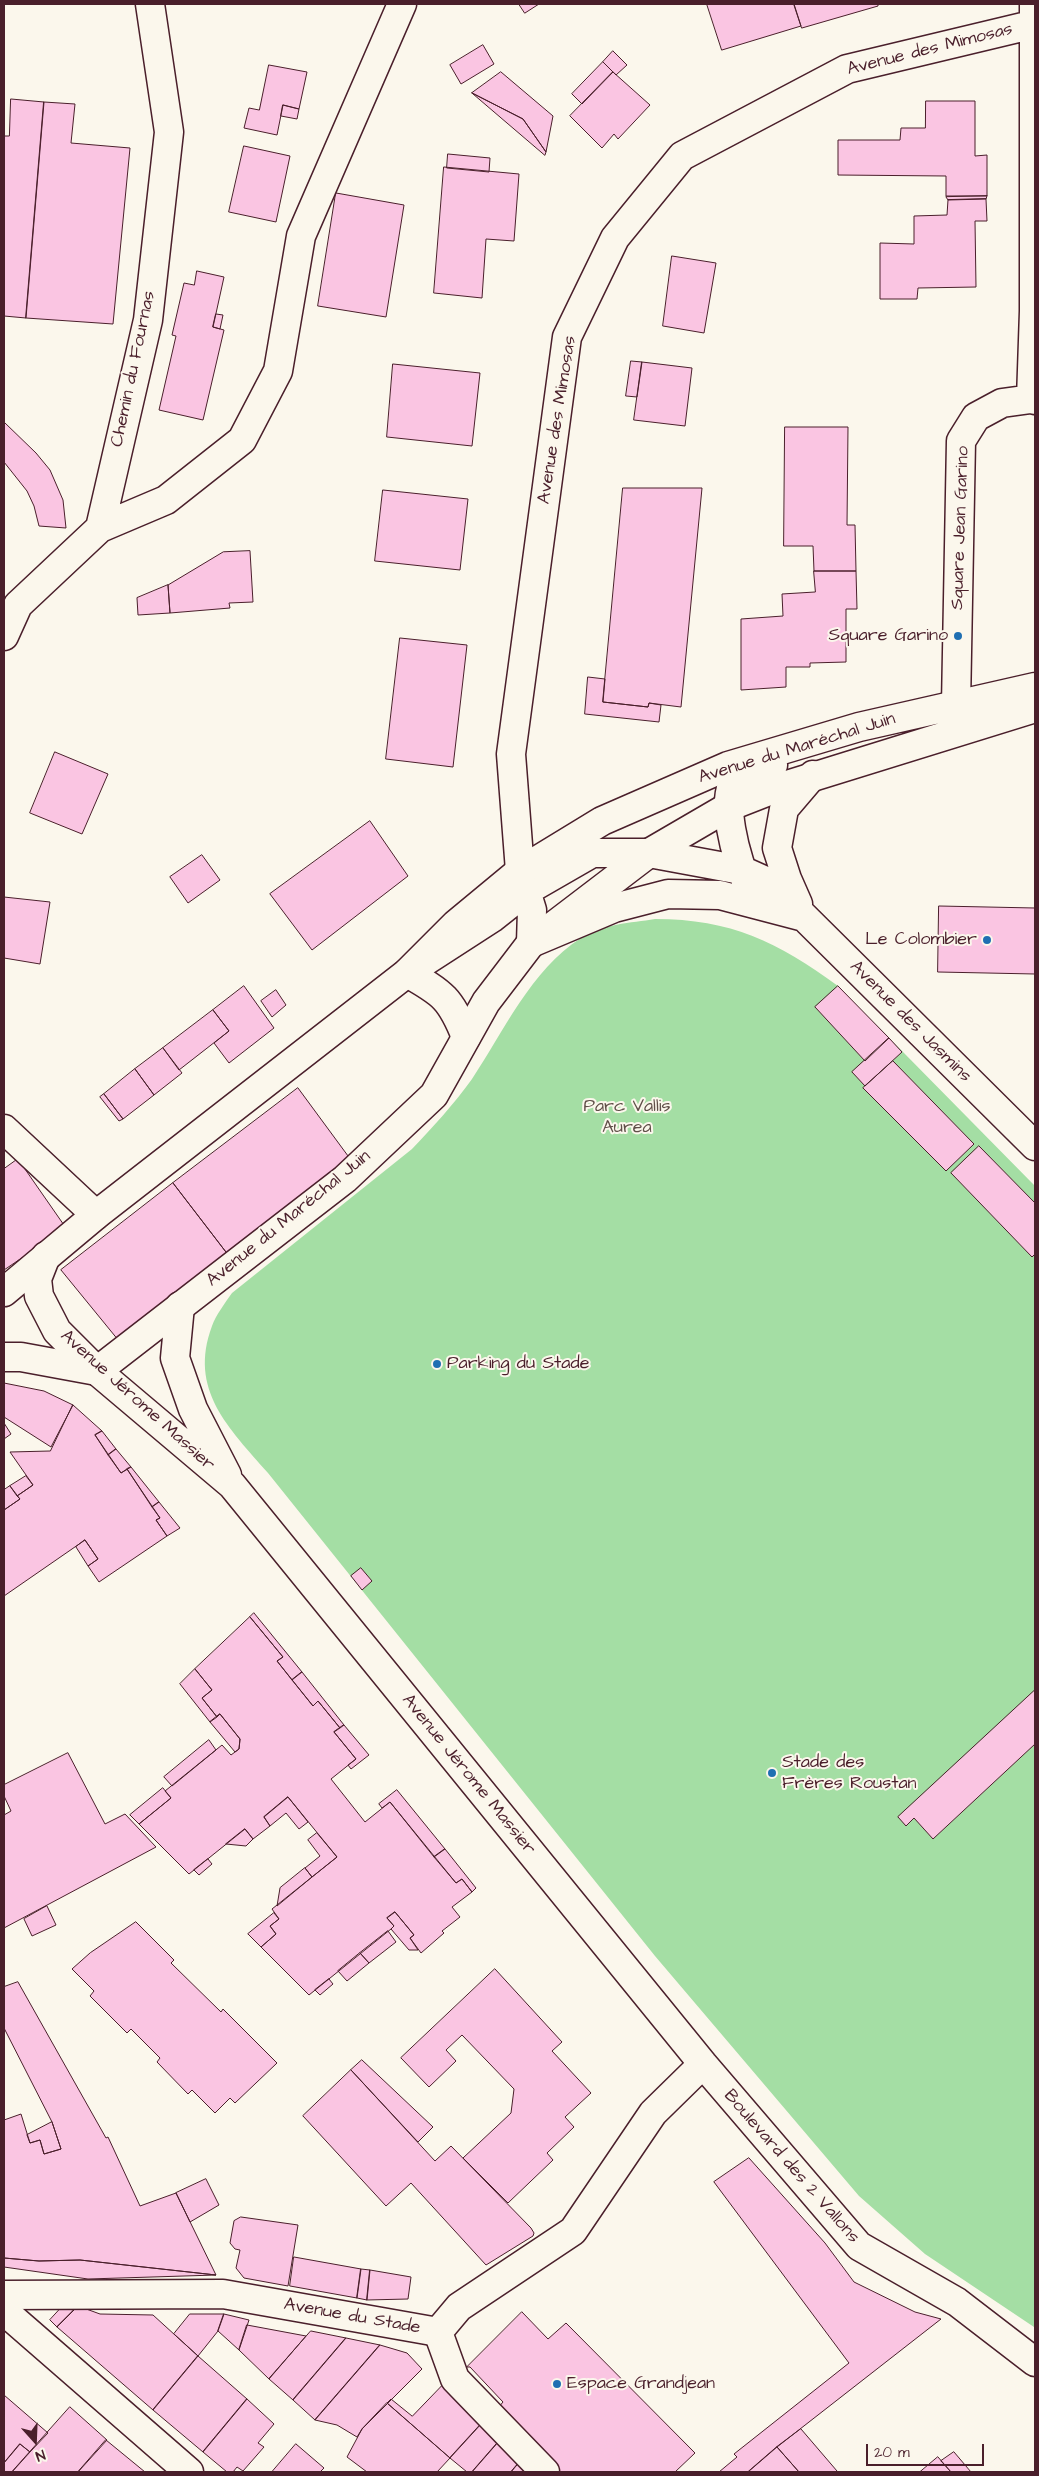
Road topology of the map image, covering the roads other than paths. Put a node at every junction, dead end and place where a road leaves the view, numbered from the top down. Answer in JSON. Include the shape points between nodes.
{"nodes":[{"id":1,"x":150,"y":4,"type":"edge"},
{"id":2,"x":402,"y":4,"type":"edge"},
{"id":3,"x":1035,"y":17,"type":"edge"},
{"id":4,"x":1034,"y":311,"type":"edge"},
{"id":5,"x":1033,"y":400,"type":"edge"},
{"id":6,"x":100,"y":528,"type":"junction"},
{"id":7,"x":4,"y":636,"type":"edge"},
{"id":8,"x":1035,"y":687,"type":"edge"},
{"id":9,"x":956,"y":705,"type":"junction"},
{"id":10,"x":1035,"y":708,"type":"edge"},
{"id":11,"x":994,"y":720,"type":"junction"},
{"id":12,"x":859,"y":727,"type":"junction"},
{"id":13,"x":813,"y":775,"type":"junction"},
{"id":14,"x":728,"y":808,"type":"junction"},
{"id":15,"x":649,"y":853,"type":"junction"},
{"id":16,"x":741,"y":870,"type":"junction"},
{"id":17,"x":523,"y":881,"type":"junction"},
{"id":18,"x":756,"y":902,"type":"junction"},
{"id":19,"x":804,"y":916,"type":"junction"},
{"id":20,"x":531,"y":943,"type":"junction"},
{"id":21,"x":407,"y":973,"type":"junction"},
{"id":22,"x":466,"y":1038,"type":"junction"},
{"id":23,"x":1026,"y":1126,"type":"edge"},
{"id":24,"x":4,"y":1129,"type":"edge"},
{"id":25,"x":1035,"y":1146,"type":"edge"},
{"id":26,"x":96,"y":1215,"type":"junction"},
{"id":27,"x":46,"y":1256,"type":"junction"},
{"id":28,"x":4,"y":1292,"type":"edge"},
{"id":29,"x":180,"y":1306,"type":"junction"},
{"id":30,"x":4,"y":1357,"type":"edge"},
{"id":31,"x":97,"y":1371,"type":"junction"},
{"id":32,"x":232,"y":1485,"type":"junction"},
{"id":33,"x":703,"y":2064,"type":"junction"},
{"id":34,"x":4,"y":2294,"type":"edge"},
{"id":35,"x":4,"y":2311,"type":"edge"},
{"id":36,"x":438,"y":2332,"type":"junction"},
{"id":37,"x":1035,"y":2362,"type":"edge"},
{"id":38,"x":189,"y":2472,"type":"edge"},
{"id":39,"x":545,"y":2472,"type":"edge"}],
"edges":[{"from":1,"to":6,"type":"street","name":"Chemin du Fournas","via":[[170,132],[148,320]]},
{"from":2,"to":6,"type":"street","via":[[301,236],[278,371],[242,440],[166,500]]},
{"from":3,"to":4,"type":"street"},
{"from":3,"to":17,"type":"street","name":"Avenue des Mimosas","via":[[847,69],[682,156],[615,238],[567,337],[511,754]]},
{"from":4,"to":5,"type":"street"},
{"from":5,"to":9,"type":"street","name":"Square Jean Garino","via":[[1002,403],[976,417],[961,442]]},
{"from":6,"to":7,"type":"street","via":[[18,605]]},
{"from":8,"to":9,"type":"street","name":"Avenue du Maréchal Juin"},
{"from":9,"to":11,"type":"street"},
{"from":9,"to":12,"type":"street","name":"Avenue du Maréchal Juin"},
{"from":10,"to":11,"type":"street","name":"Avenue du Maréchal Juin"},
{"from":11,"to":13,"type":"street","name":"Avenue du Maréchal Juin"},
{"from":12,"to":14,"type":"street","via":[[845,741],[738,777],[732,786]]},
{"from":12,"to":17,"type":"street","name":"Avenue du Maréchal Juin","via":[[728,766],[668,790],[602,821]]},
{"from":13,"to":14,"type":"street","name":"Avenue du Maréchal Juin"},
{"from":13,"to":19,"type":"street","name":"Avenue des Jasmins","via":[[784,809],[777,848]]},
{"from":14,"to":15,"type":"street","name":"Avenue du Maréchal Juin"},
{"from":14,"to":16,"type":"street"},
{"from":15,"to":16,"type":"street","name":"Avenue des Jasmins"},
{"from":15,"to":17,"type":"street","name":"Avenue du Maréchal Juin","via":[[592,854]]},
{"from":15,"to":20,"type":"street","name":"Avenue du Maréchal Juin"},
{"from":16,"to":18,"type":"street"},
{"from":16,"to":19,"type":"street","name":"Avenue des Jasmins","via":[[770,883]]},
{"from":17,"to":20,"type":"street","name":"Avenue des Mimosas","via":[[532,910]]},
{"from":17,"to":21,"type":"street","name":"Avenue du Maréchal Juin","via":[[456,924]]},
{"from":18,"to":19,"type":"street","name":"Avenue des Jasmins"},
{"from":18,"to":20,"type":"street","name":"Avenue des Jasmins","via":[[720,895],[668,894],[614,908]]},
{"from":19,"to":23,"type":"street","name":"Avenue des Jasmins"},
{"from":20,"to":22,"type":"street","name":"Avenue du Maréchal Juin","via":[[486,1002]]},
{"from":21,"to":22,"type":"street","via":[[438,990],[457,1014]]},
{"from":21,"to":26,"type":"street","name":"Avenue du Maréchal Juin"},
{"from":22,"to":29,"type":"street","name":"Avenue du Maréchal Juin","via":[[434,1095],[345,1179]]},
{"from":23,"to":25,"type":"street","name":"Avenue des Jasmins"},
{"from":24,"to":26,"type":"street"},
{"from":26,"to":27,"type":"street","name":"Avenue du Maréchal Juin"},
{"from":27,"to":28,"type":"street","name":"Avenue du Maréchal Juin"},
{"from":27,"to":31,"type":"street","name":"Avenue Jérome Massier","via":[[38,1279],[39,1296],[57,1331]]},
{"from":29,"to":31,"type":"street","name":"Avenue du Maréchal Juin"},
{"from":29,"to":32,"type":"street","name":"Avenue Jérome Massier","via":[[175,1358],[193,1409]]},
{"from":30,"to":31,"type":"street","via":[[21,1357]]},
{"from":31,"to":32,"type":"street","name":"Avenue Jérome Massier"},
{"from":32,"to":33,"type":"street","name":"Avenue Jérome Massier"},
{"from":33,"to":36,"type":"street","name":"Avenue du Stade","via":[[654,2113],[573,2231],[459,2307]]},
{"from":33,"to":37,"type":"street","name":"Boulevard des 2 Vallons","via":[[859,2246],[957,2302]]},
{"from":34,"to":36,"type":"street","name":"Avenue du Stade","via":[[223,2294]]},
{"from":35,"to":38,"type":"street"},
{"from":36,"to":39,"type":"street","via":[[455,2379]]}]}
